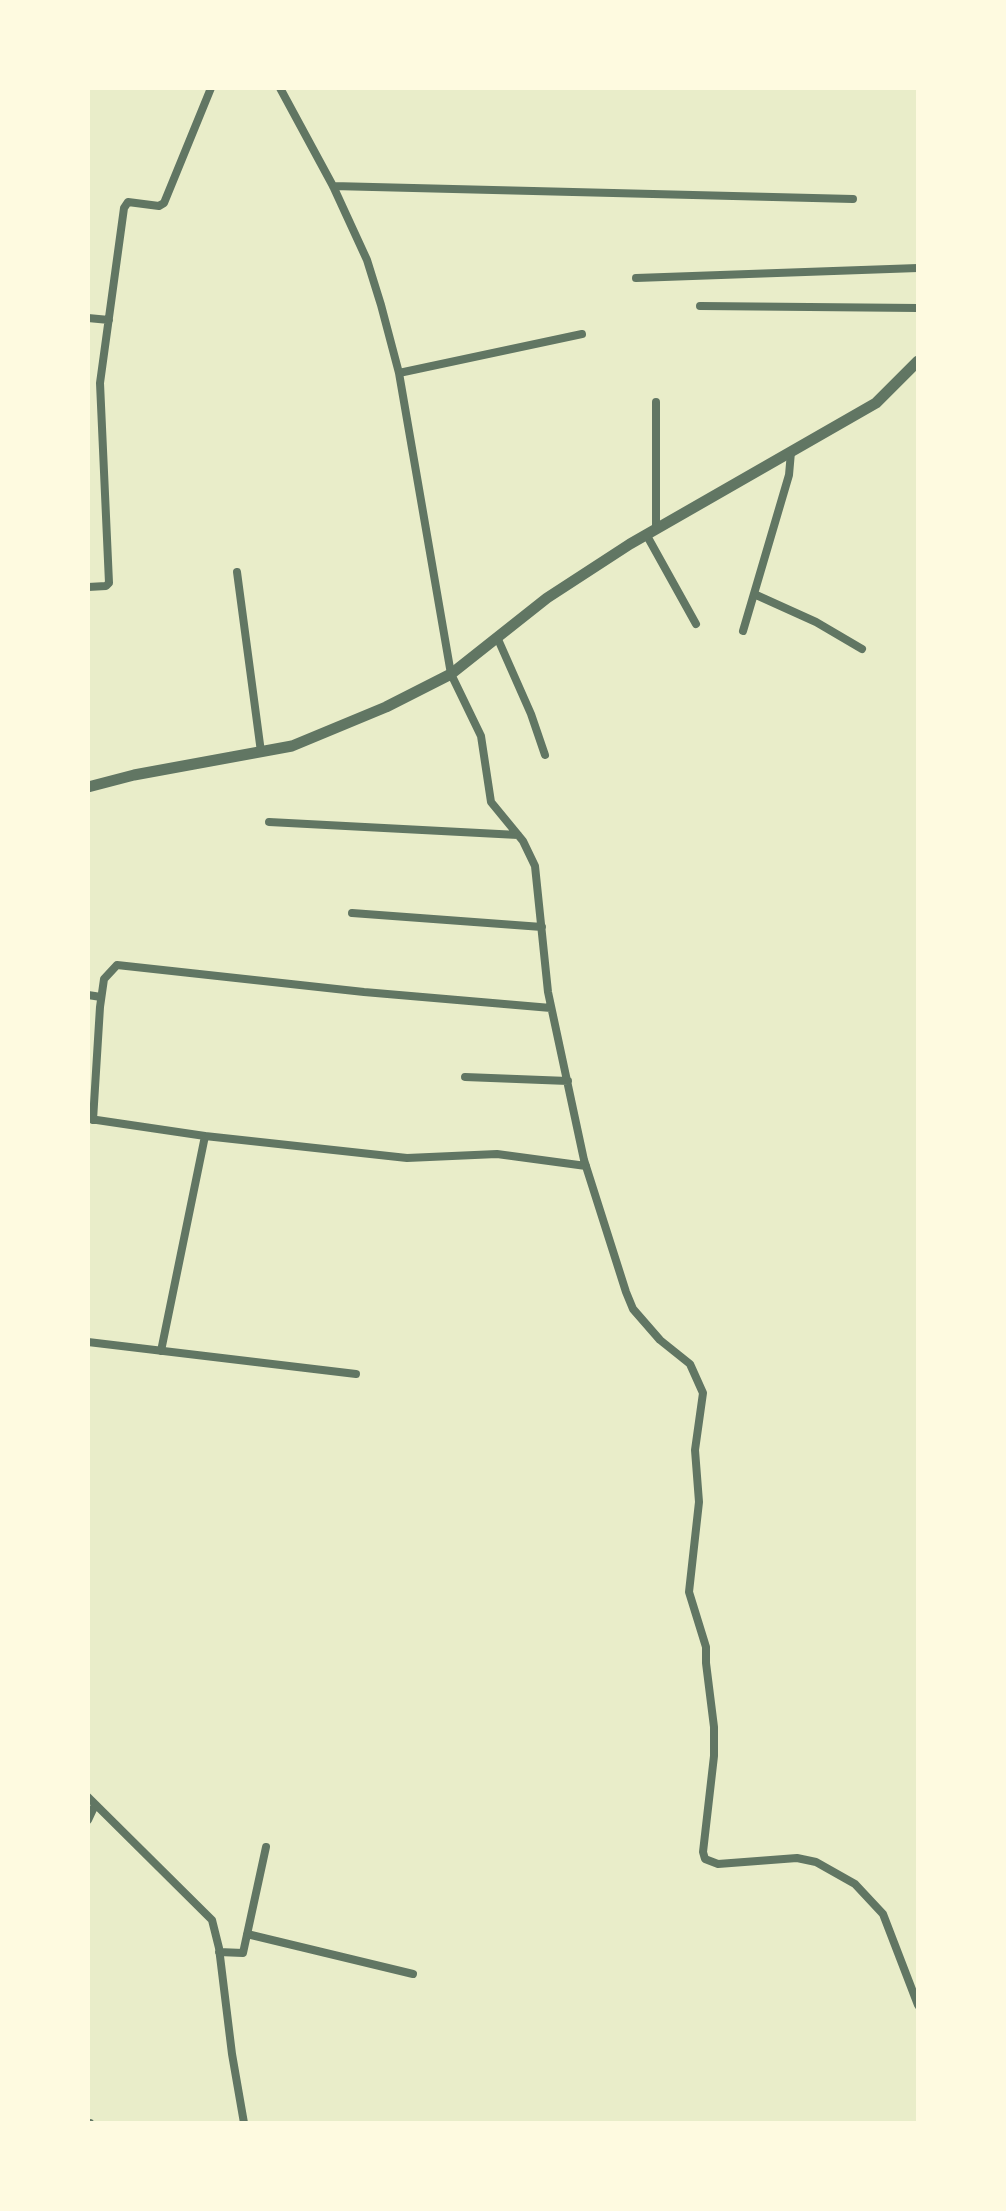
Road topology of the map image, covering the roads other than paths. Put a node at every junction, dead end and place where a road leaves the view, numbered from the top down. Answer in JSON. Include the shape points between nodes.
{"nodes":[{"id":1,"x":211,"y":88,"type":"edge"},
{"id":2,"x":280,"y":88,"type":"edge"},
{"id":3,"x":333,"y":186,"type":"junction"},
{"id":4,"x":853,"y":199,"type":"dead end"},
{"id":5,"x":918,"y":268,"type":"edge"},
{"id":6,"x":636,"y":278,"type":"dead end"},
{"id":7,"x":700,"y":306,"type":"dead end"},
{"id":8,"x":918,"y":308,"type":"edge"},
{"id":9,"x":88,"y":318,"type":"edge"},
{"id":10,"x":109,"y":320,"type":"junction"},
{"id":11,"x":582,"y":334,"type":"dead end"},
{"id":12,"x":918,"y":361,"type":"edge"},
{"id":13,"x":399,"y":373,"type":"junction"},
{"id":14,"x":88,"y":381,"type":"edge"},
{"id":15,"x":100,"y":383,"type":"junction"},
{"id":16,"x":656,"y":402,"type":"dead end"},
{"id":17,"x":791,"y":452,"type":"junction"},
{"id":18,"x":651,"y":531,"type":"junction"},
{"id":19,"x":237,"y":572,"type":"dead end"},
{"id":20,"x":88,"y":587,"type":"edge"},
{"id":21,"x":754,"y":594,"type":"junction"},
{"id":22,"x":696,"y":624,"type":"dead end"},
{"id":23,"x":743,"y":631,"type":"dead end"},
{"id":24,"x":497,"y":637,"type":"junction"},
{"id":25,"x":862,"y":649,"type":"dead end"},
{"id":26,"x":451,"y":674,"type":"junction"},
{"id":27,"x":261,"y":752,"type":"junction"},
{"id":28,"x":545,"y":755,"type":"dead end"},
{"id":29,"x":88,"y":787,"type":"edge"},
{"id":30,"x":269,"y":822,"type":"dead end"},
{"id":31,"x":518,"y":835,"type":"junction"},
{"id":32,"x":352,"y":913,"type":"dead end"},
{"id":33,"x":542,"y":927,"type":"junction"},
{"id":34,"x":88,"y":995,"type":"edge"},
{"id":35,"x":101,"y":997,"type":"junction"},
{"id":36,"x":551,"y":1008,"type":"junction"},
{"id":37,"x":465,"y":1077,"type":"dead end"},
{"id":38,"x":568,"y":1081,"type":"junction"},
{"id":39,"x":90,"y":1119,"type":"edge"},
{"id":40,"x":205,"y":1136,"type":"junction"},
{"id":41,"x":586,"y":1166,"type":"junction"},
{"id":42,"x":88,"y":1342,"type":"edge"},
{"id":43,"x":161,"y":1351,"type":"junction"},
{"id":44,"x":356,"y":1374,"type":"dead end"},
{"id":45,"x":88,"y":1797,"type":"edge"},
{"id":46,"x":95,"y":1805,"type":"junction"},
{"id":47,"x":88,"y":1820,"type":"edge"},
{"id":48,"x":266,"y":1847,"type":"dead end"},
{"id":49,"x":247,"y":1934,"type":"junction"},
{"id":50,"x":219,"y":1952,"type":"junction"},
{"id":51,"x":413,"y":1974,"type":"dead end"},
{"id":52,"x":918,"y":2005,"type":"edge"},
{"id":53,"x":244,"y":2123,"type":"edge"}],
"edges":[{"from":1,"to":10,"type":"street","via":[[164,203],[128,202],[124,208]]},
{"from":2,"to":3,"type":"street"},
{"from":3,"to":4,"type":"street"},
{"from":3,"to":13,"type":"street","via":[[367,260]]},
{"from":5,"to":6,"type":"street"},
{"from":7,"to":8,"type":"street"},
{"from":9,"to":10,"type":"street"},
{"from":10,"to":15,"type":"street"},
{"from":11,"to":13,"type":"street"},
{"from":12,"to":17,"type":"street","via":[[876,403]]},
{"from":13,"to":26,"type":"street"},
{"from":14,"to":15,"type":"street"},
{"from":15,"to":20,"type":"street","via":[[109,583]]},
{"from":16,"to":18,"type":"street"},
{"from":17,"to":18,"type":"street"},
{"from":17,"to":21,"type":"street"},
{"from":18,"to":22,"type":"street"},
{"from":18,"to":24,"type":"street"},
{"from":19,"to":27,"type":"street"},
{"from":21,"to":23,"type":"street"},
{"from":21,"to":25,"type":"street"},
{"from":24,"to":26,"type":"street"},
{"from":24,"to":28,"type":"street"},
{"from":26,"to":27,"type":"street","via":[[292,746]]},
{"from":26,"to":31,"type":"street","via":[[481,736],[491,802]]},
{"from":27,"to":29,"type":"street"},
{"from":30,"to":31,"type":"street"},
{"from":31,"to":33,"type":"street","via":[[535,866]]},
{"from":32,"to":33,"type":"street"},
{"from":33,"to":36,"type":"street"},
{"from":34,"to":35,"type":"street"},
{"from":35,"to":36,"type":"street","via":[[104,979],[117,965]]},
{"from":35,"to":39,"type":"street"},
{"from":36,"to":38,"type":"street"},
{"from":37,"to":38,"type":"street"},
{"from":38,"to":41,"type":"street"},
{"from":39,"to":40,"type":"street"},
{"from":40,"to":41,"type":"street","via":[[407,1158],[497,1154]]},
{"from":40,"to":43,"type":"street"},
{"from":41,"to":52,"type":"street","via":[[633,1309],[690,1364],[703,1393],[689,1592],[706,1647],[714,1727],[705,1859],[718,1864],[797,1858],[816,1862],[855,1884],[883,1914]]},
{"from":42,"to":43,"type":"street"},
{"from":43,"to":44,"type":"street"},
{"from":45,"to":46,"type":"street"},
{"from":46,"to":47,"type":"street"},
{"from":46,"to":50,"type":"street","via":[[212,1920]]},
{"from":48,"to":49,"type":"street"},
{"from":49,"to":50,"type":"street","via":[[240,1955]]},
{"from":49,"to":51,"type":"street"},
{"from":50,"to":53,"type":"street"}]}
